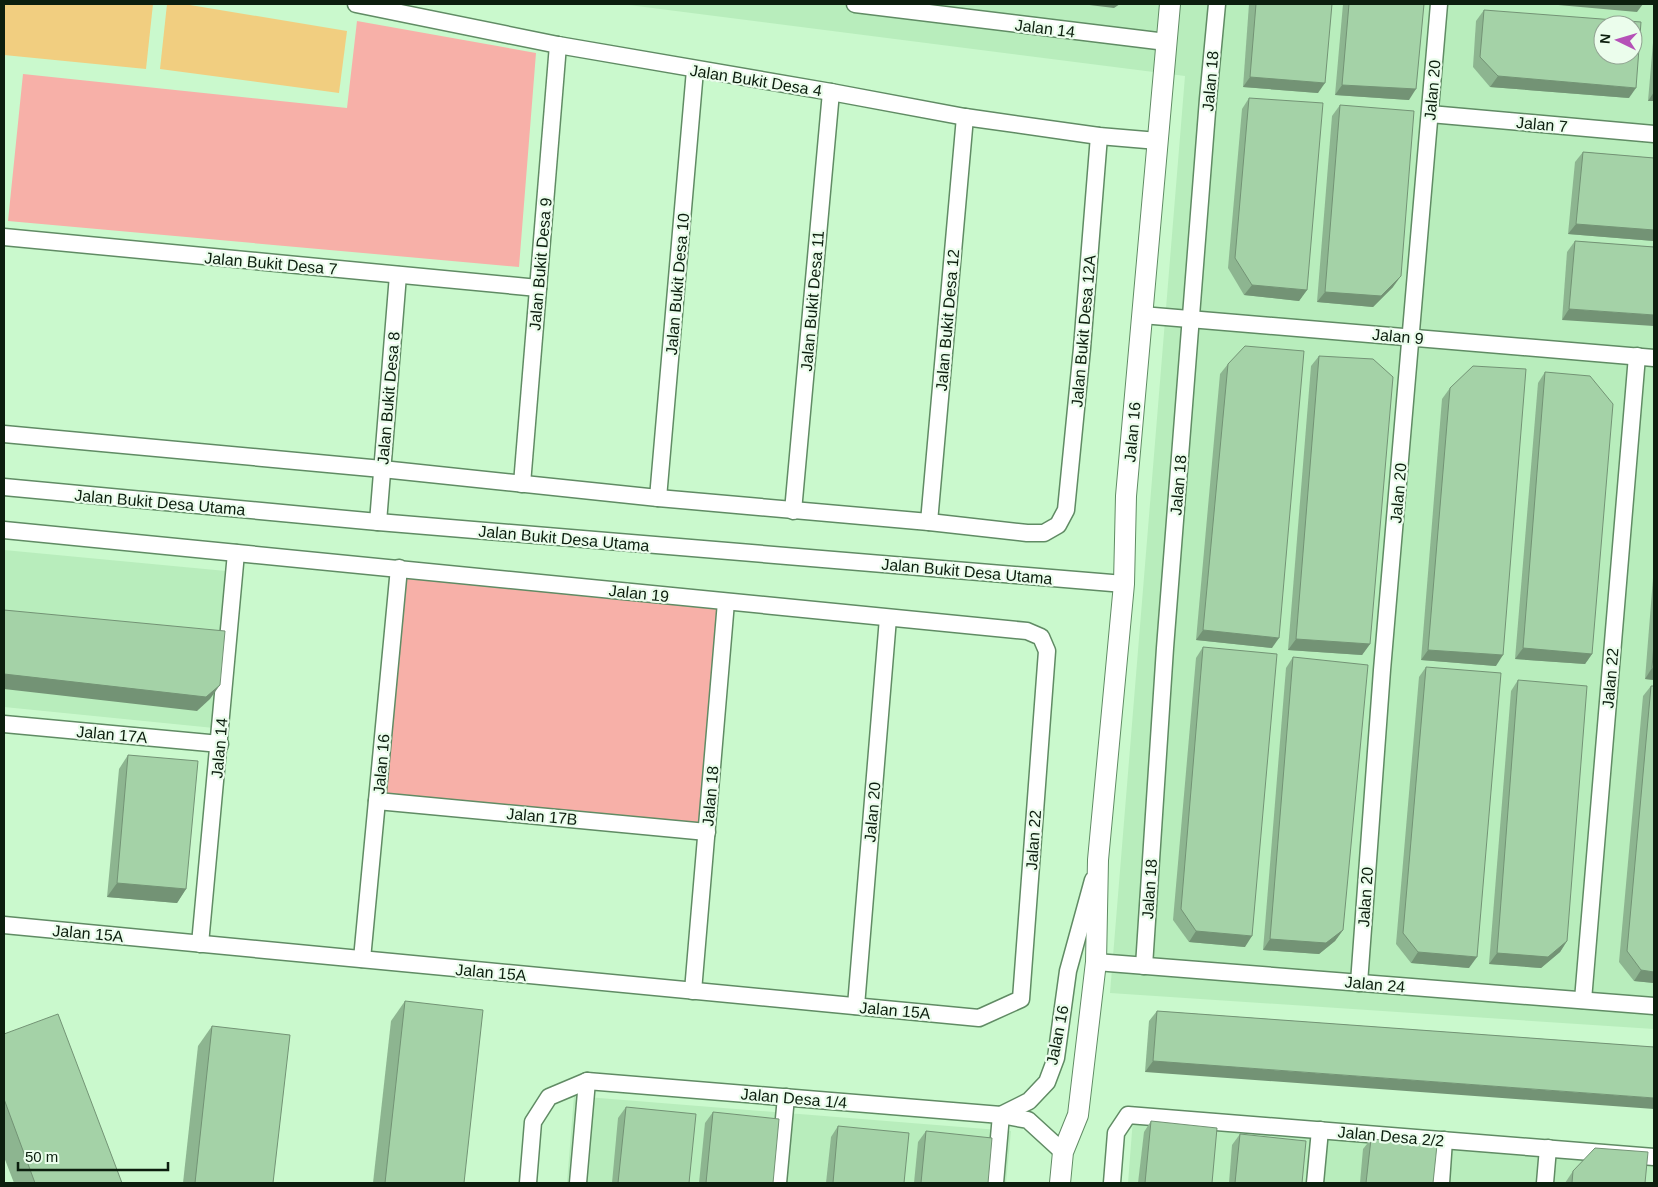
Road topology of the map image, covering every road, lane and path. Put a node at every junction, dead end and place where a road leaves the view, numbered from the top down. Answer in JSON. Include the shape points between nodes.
{"nodes":[{"id":1,"x":356,"y":4,"type":"edge"},
{"id":2,"x":855,"y":4,"type":"edge"},
{"id":3,"x":1170,"y":4,"type":"edge"},
{"id":4,"x":1217,"y":4,"type":"edge"},
{"id":5,"x":1439,"y":4,"type":"edge"},
{"id":6,"x":935,"y":9,"type":"edge"},
{"id":7,"x":1166,"y":42,"type":"junction"},
{"id":8,"x":558,"y":45,"type":"junction"},
{"id":9,"x":696,"y":70,"type":"junction"},
{"id":10,"x":830,"y":92,"type":"junction"},
{"id":11,"x":1430,"y":114,"type":"junction"},
{"id":12,"x":965,"y":117,"type":"junction"},
{"id":13,"x":1654,"y":134,"type":"edge"},
{"id":14,"x":1099,"y":136,"type":"junction"},
{"id":15,"x":1158,"y":140,"type":"junction"},
{"id":16,"x":4,"y":237,"type":"edge"},
{"id":17,"x":398,"y":274,"type":"junction"},
{"id":18,"x":538,"y":288,"type":"junction"},
{"id":19,"x":1142,"y":315,"type":"junction"},
{"id":20,"x":1192,"y":319,"type":"junction"},
{"id":21,"x":1411,"y":338,"type":"junction"},
{"id":22,"x":1637,"y":356,"type":"junction"},
{"id":23,"x":1654,"y":358,"type":"edge"},
{"id":24,"x":4,"y":434,"type":"edge"},
{"id":25,"x":382,"y":469,"type":"junction"},
{"id":26,"x":522,"y":484,"type":"junction"},
{"id":27,"x":4,"y":487,"type":"edge"},
{"id":28,"x":658,"y":498,"type":"junction"},
{"id":29,"x":792,"y":511,"type":"junction"},
{"id":30,"x":378,"y":522,"type":"junction"},
{"id":31,"x":928,"y":522,"type":"junction"},
{"id":32,"x":4,"y":530,"type":"edge"},
{"id":33,"x":236,"y":552,"type":"junction"},
{"id":34,"x":400,"y":568,"type":"junction"},
{"id":35,"x":1124,"y":584,"type":"junction"},
{"id":36,"x":726,"y":602,"type":"junction"},
{"id":37,"x":888,"y":618,"type":"junction"},
{"id":38,"x":1041,"y":637,"type":"joint"},
{"id":39,"x":4,"y":724,"type":"edge"},
{"id":40,"x":220,"y":744,"type":"junction"},
{"id":41,"x":378,"y":801,"type":"junction"},
{"id":42,"x":707,"y":832,"type":"junction"},
{"id":43,"x":1098,"y":860,"type":"junction"},
{"id":44,"x":4,"y":925,"type":"edge"},
{"id":45,"x":200,"y":944,"type":"junction"},
{"id":46,"x":362,"y":959,"type":"junction"},
{"id":47,"x":1096,"y":962,"type":"junction"},
{"id":48,"x":1144,"y":966,"type":"junction"},
{"id":49,"x":1359,"y":983,"type":"junction"},
{"id":50,"x":693,"y":990,"type":"junction"},
{"id":51,"x":1583,"y":1000,"type":"junction"},
{"id":52,"x":856,"y":1006,"type":"junction"},
{"id":53,"x":1654,"y":1006,"type":"edge"},
{"id":54,"x":979,"y":1018,"type":"joint"},
{"id":55,"x":587,"y":1081,"type":"junction"},
{"id":56,"x":786,"y":1097,"type":"junction"},
{"id":57,"x":1001,"y":1115,"type":"junction"},
{"id":58,"x":1320,"y":1130,"type":"junction"},
{"id":59,"x":1444,"y":1140,"type":"junction"},
{"id":60,"x":1548,"y":1148,"type":"junction"},
{"id":61,"x":1063,"y":1152,"type":"junction"},
{"id":62,"x":1654,"y":1157,"type":"edge"},
{"id":63,"x":528,"y":1183,"type":"edge"},
{"id":64,"x":578,"y":1183,"type":"edge"},
{"id":65,"x":778,"y":1183,"type":"edge"},
{"id":66,"x":995,"y":1183,"type":"edge"},
{"id":67,"x":1060,"y":1183,"type":"edge"},
{"id":68,"x":1112,"y":1183,"type":"edge"},
{"id":69,"x":1315,"y":1183,"type":"edge"},
{"id":70,"x":1441,"y":1183,"type":"edge"},
{"id":71,"x":1545,"y":1183,"type":"edge"}],
"edges":[{"from":1,"to":8,"type":"street","name":"Jalan Bukit Desa 4"},
{"from":2,"to":6,"type":"street","name":"Jalan 14"},
{"from":3,"to":7,"type":"street","name":"Jalan 16"},
{"from":4,"to":20,"type":"street","name":"Jalan 18"},
{"from":5,"to":11,"type":"street","name":"Jalan 20"},
{"from":6,"to":7,"type":"street","name":"Jalan 14"},
{"from":7,"to":15,"type":"street","name":"Jalan 16"},
{"from":8,"to":9,"type":"street","name":"Jalan Bukit Desa 4"},
{"from":8,"to":18,"type":"street","name":"Jalan Bukit Desa 9"},
{"from":9,"to":10,"type":"street","name":"Jalan Bukit Desa 4"},
{"from":9,"to":28,"type":"street","name":"Jalan Bukit Desa 10"},
{"from":10,"to":12,"type":"street","name":"Jalan Bukit Desa 4"},
{"from":10,"to":29,"type":"street","name":"Jalan Bukit Desa 11"},
{"from":11,"to":13,"type":"street","name":"Jalan 7"},
{"from":11,"to":21,"type":"street","name":"Jalan 20"},
{"from":12,"to":14,"type":"street","name":"Jalan Bukit Desa 4"},
{"from":12,"to":31,"type":"street","name":"Jalan Bukit Desa 12"},
{"from":14,"to":15,"type":"street","name":"Jalan Bukit Desa 4"},
{"from":14,"to":31,"type":"street","name":"Jalan Bukit Desa 12A","via":[[1066,510],[1058,525],[1044,533],[1027,534]]},
{"from":15,"to":19,"type":"street","name":"Jalan 16"},
{"from":16,"to":17,"type":"street","name":"Jalan Bukit Desa 7"},
{"from":17,"to":18,"type":"street","name":"Jalan Bukit Desa 7"},
{"from":17,"to":25,"type":"street","name":"Jalan Bukit Desa 8"},
{"from":18,"to":26,"type":"street","name":"Jalan Bukit Desa 9"},
{"from":19,"to":20,"type":"street","name":"Jalan 9"},
{"from":19,"to":35,"type":"street","name":"Jalan 16","via":[[1126,496]]},
{"from":20,"to":21,"type":"street","name":"Jalan 9"},
{"from":20,"to":48,"type":"street","name":"Jalan 18","via":[[1164,658]]},
{"from":21,"to":22,"type":"street","name":"Jalan 9"},
{"from":21,"to":49,"type":"street","name":"Jalan 20"},
{"from":22,"to":23,"type":"street","name":"Jalan 9"},
{"from":22,"to":51,"type":"street","name":"Jalan 22"},
{"from":24,"to":25,"type":"street"},
{"from":25,"to":26,"type":"street"},
{"from":25,"to":30,"type":"street","name":"Jalan Bukit Desa 8"},
{"from":26,"to":28,"type":"street"},
{"from":27,"to":30,"type":"street","name":"Jalan Bukit Desa Utama"},
{"from":28,"to":29,"type":"street"},
{"from":29,"to":31,"type":"street"},
{"from":30,"to":35,"type":"street","name":"Jalan Bukit Desa Utama"},
{"from":32,"to":33,"type":"street","name":"Jalan 19"},
{"from":33,"to":34,"type":"street","name":"Jalan 19"},
{"from":33,"to":40,"type":"street","name":"Jalan 14"},
{"from":34,"to":36,"type":"street","name":"Jalan 19"},
{"from":34,"to":41,"type":"street","name":"Jalan 16"},
{"from":35,"to":43,"type":"street","name":"Jalan 16"},
{"from":36,"to":37,"type":"street","name":"Jalan 19"},
{"from":36,"to":42,"type":"street","name":"Jalan 18"},
{"from":37,"to":38,"type":"street","name":"Jalan 19","via":[[1027,631]]},
{"from":37,"to":52,"type":"street","name":"Jalan 20"},
{"from":38,"to":54,"type":"street","name":"Jalan 22","via":[[1047,651],[1021,999]]},
{"from":39,"to":40,"type":"street","name":"Jalan 17A"},
{"from":40,"to":45,"type":"street","name":"Jalan 14"},
{"from":41,"to":42,"type":"street","name":"Jalan 17B"},
{"from":41,"to":46,"type":"street","name":"Jalan 16"},
{"from":42,"to":50,"type":"street","name":"Jalan 18"},
{"from":43,"to":47,"type":"street","name":"Jalan 16"},
{"from":43,"to":57,"type":"street","name":"Jalan 16","via":[[1068,971],[1056,1058],[1047,1082],[1029,1101]]},
{"from":44,"to":45,"type":"street","name":"Jalan 15A"},
{"from":45,"to":46,"type":"street","name":"Jalan 15A"},
{"from":46,"to":50,"type":"street","name":"Jalan 15A"},
{"from":47,"to":48,"type":"street","name":"Jalan 24"},
{"from":47,"to":61,"type":"street","name":"Jalan 16","via":[[1078,1115]]},
{"from":48,"to":49,"type":"street","name":"Jalan 24"},
{"from":49,"to":51,"type":"street","name":"Jalan 24"},
{"from":50,"to":52,"type":"street","name":"Jalan 15A"},
{"from":51,"to":53,"type":"street","name":"Jalan 24"},
{"from":52,"to":54,"type":"street","name":"Jalan 15A"},
{"from":55,"to":56,"type":"street","name":"Jalan Desa 1/4"},
{"from":55,"to":63,"type":"street","via":[[549,1097],[533,1122]]},
{"from":55,"to":64,"type":"street"},
{"from":56,"to":57,"type":"street","name":"Jalan Desa 1/4"},
{"from":56,"to":65,"type":"street"},
{"from":57,"to":61,"type":"street","via":[[1028,1120]]},
{"from":57,"to":66,"type":"street"},
{"from":58,"to":59,"type":"street","name":"Jalan Desa 2/2"},
{"from":58,"to":68,"type":"street","name":"Jalan Desa 2/2","via":[[1128,1115],[1116,1133]]},
{"from":58,"to":69,"type":"street"},
{"from":59,"to":60,"type":"street","name":"Jalan Desa 2/2"},
{"from":59,"to":70,"type":"street"},
{"from":60,"to":62,"type":"street","name":"Jalan Desa 2/2"},
{"from":60,"to":71,"type":"street"},
{"from":61,"to":67,"type":"street","name":"Jalan 16"}]}
